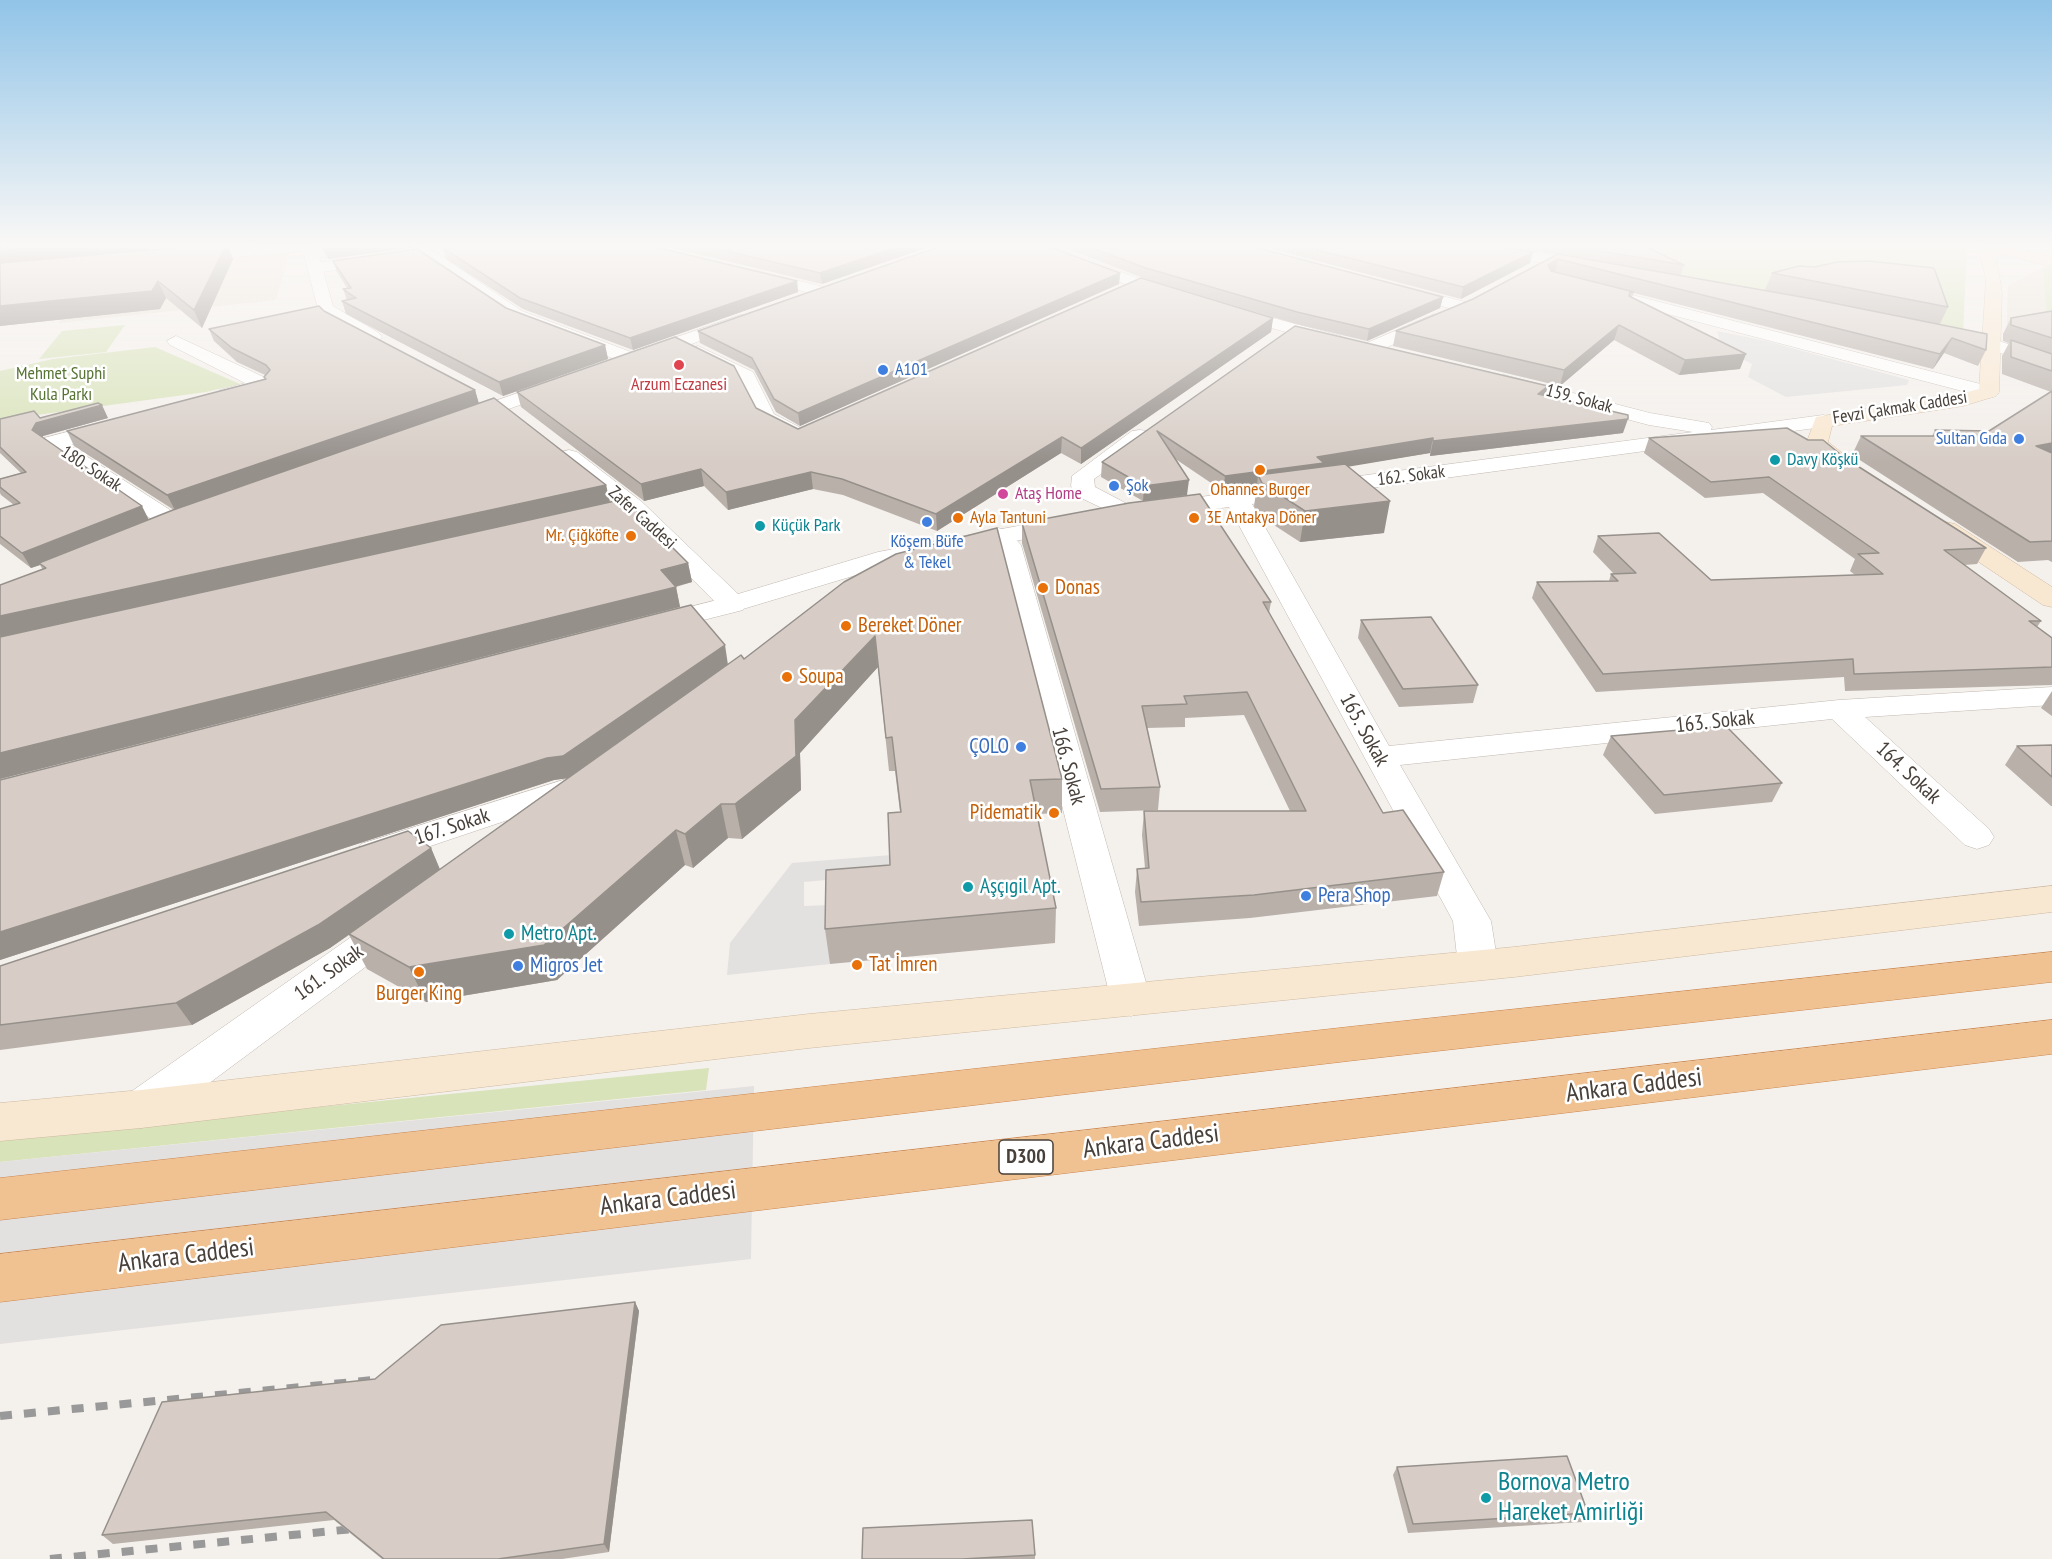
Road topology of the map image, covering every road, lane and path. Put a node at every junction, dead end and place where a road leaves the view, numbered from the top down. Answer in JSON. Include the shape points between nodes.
{"nodes":[{"id":1,"x":333,"y":318,"type":"edge"},
{"id":2,"x":523,"y":318,"type":"edge"},
{"id":3,"x":747,"y":318,"type":"edge"},
{"id":4,"x":1250,"y":318,"type":"edge"},
{"id":5,"x":1438,"y":318,"type":"edge"},
{"id":6,"x":1701,"y":318,"type":"edge"},
{"id":7,"x":1993,"y":318,"type":"edge"},
{"id":8,"x":1290,"y":330,"type":"junction"},
{"id":9,"x":1944,"y":334,"type":"edge"},
{"id":10,"x":189,"y":342,"type":"dead end"},
{"id":11,"x":678,"y":342,"type":"junction"},
{"id":12,"x":1271,"y":343,"type":"edge"},
{"id":13,"x":1990,"y":344,"type":"junction"},
{"id":14,"x":388,"y":345,"type":"edge"},
{"id":15,"x":1368,"y":348,"type":"junction"},
{"id":16,"x":1402,"y":357,"type":"edge"},
{"id":17,"x":632,"y":359,"type":"junction"},
{"id":18,"x":2052,"y":365,"type":"edge"},
{"id":19,"x":599,"y":370,"type":"edge"},
{"id":20,"x":1483,"y":376,"type":"edge"},
{"id":21,"x":578,"y":378,"type":"edge"},
{"id":22,"x":1989,"y":392,"type":"junction"},
{"id":23,"x":206,"y":400,"type":"edge"},
{"id":24,"x":492,"y":400,"type":"junction"},
{"id":25,"x":521,"y":420,"type":"edge"},
{"id":26,"x":129,"y":421,"type":"edge"},
{"id":27,"x":1823,"y":421,"type":"junction"},
{"id":28,"x":1158,"y":423,"type":"edge"},
{"id":29,"x":1779,"y":427,"type":"junction"},
{"id":30,"x":820,"y":428,"type":"edge"},
{"id":31,"x":436,"y":429,"type":"edge"},
{"id":32,"x":549,"y":442,"type":"edge"},
{"id":33,"x":1867,"y":479,"type":"edge"},
{"id":34,"x":1239,"y":499,"type":"junction"},
{"id":35,"x":634,"y":507,"type":"junction"},
{"id":36,"x":1127,"y":513,"type":"junction"},
{"id":37,"x":194,"y":514,"type":"edge"},
{"id":38,"x":599,"y":515,"type":"edge"},
{"id":39,"x":1924,"y":515,"type":"edge"},
{"id":40,"x":172,"y":522,"type":"junction"},
{"id":41,"x":151,"y":531,"type":"edge"},
{"id":42,"x":998,"y":535,"type":"junction"},
{"id":43,"x":929,"y":549,"type":"junction"},
{"id":44,"x":2052,"y":599,"type":"edge"},
{"id":45,"x":733,"y":604,"type":"junction"},
{"id":46,"x":838,"y":605,"type":"edge"},
{"id":47,"x":630,"y":630,"type":"edge"},
{"id":48,"x":2052,"y":696,"type":"edge"},
{"id":49,"x":1839,"y":709,"type":"junction"},
{"id":50,"x":1379,"y":757,"type":"junction"},
{"id":51,"x":1977,"y":837,"type":"dead end"},
{"id":52,"x":510,"y":842,"type":"edge"},
{"id":53,"x":342,"y":864,"type":"edge"},
{"id":54,"x":2052,"y":899,"type":"edge"},
{"id":55,"x":423,"y":905,"type":"edge"},
{"id":56,"x":1478,"y":965,"type":"junction"},
{"id":57,"x":2052,"y":967,"type":"edge"},
{"id":58,"x":1131,"y":1000,"type":"junction"},
{"id":59,"x":2052,"y":1036,"type":"edge"},
{"id":60,"x":141,"y":1109,"type":"junction"},
{"id":61,"x":0,"y":1122,"type":"edge"},
{"id":62,"x":0,"y":1199,"type":"edge"},
{"id":63,"x":0,"y":1278,"type":"edge"}],
"edges":[{"from":1,"to":14,"type":"street"},
{"from":2,"to":17,"type":"street"},
{"from":3,"to":11,"type":"street"},
{"from":4,"to":8,"type":"street"},
{"from":5,"to":15,"type":"street"},
{"from":6,"to":22,"type":"street"},
{"from":7,"to":13,"type":"main road","name":"Fevzi Çakmak Caddesi"},
{"from":8,"to":12,"type":"street"},
{"from":8,"to":15,"type":"street"},
{"from":9,"to":13,"type":"street"},
{"from":10,"to":23,"type":"street","via":[[263,384]]},
{"from":11,"to":17,"type":"street"},
{"from":11,"to":30,"type":"street","via":[[746,376],[766,418],[799,437]]},
{"from":13,"to":18,"type":"street"},
{"from":13,"to":22,"type":"main road","name":"Fevzi Çakmak Caddesi"},
{"from":15,"to":16,"type":"street"},
{"from":17,"to":19,"type":"street"},
{"from":20,"to":29,"type":"street","name":"159. Sokak","via":[[1691,427]]},
{"from":21,"to":24,"type":"street"},
{"from":22,"to":27,"type":"main road","name":"Fevzi Çakmak Caddesi","via":[[1963,400]]},
{"from":24,"to":25,"type":"street"},
{"from":24,"to":31,"type":"street"},
{"from":26,"to":40,"type":"street","name":"180. Sokak","via":[[52,443]]},
{"from":27,"to":29,"type":"street","name":"162. Sokak"},
{"from":27,"to":33,"type":"main road","name":"Fevzi Çakmak Caddesi","via":[[1817,444]]},
{"from":28,"to":36,"type":"street","via":[[1083,477],[1082,486],[1087,492]]},
{"from":29,"to":34,"type":"street","name":"162. Sokak"},
{"from":32,"to":35,"type":"street","name":"Zafer Caddesi"},
{"from":34,"to":36,"type":"street","name":"162. Sokak"},
{"from":34,"to":50,"type":"street","name":"165. Sokak","via":[[1244,516]]},
{"from":35,"to":38,"type":"street"},
{"from":35,"to":45,"type":"street","name":"Zafer Caddesi"},
{"from":36,"to":42,"type":"street","name":"162. Sokak"},
{"from":37,"to":40,"type":"street"},
{"from":39,"to":44,"type":"main road"},
{"from":40,"to":41,"type":"street"},
{"from":42,"to":43,"type":"street","name":"162. Sokak"},
{"from":42,"to":58,"type":"street","name":"166. Sokak","via":[[1009,544]]},
{"from":43,"to":45,"type":"street","name":"162. Sokak","via":[[878,560]]},
{"from":43,"to":46,"type":"street","via":[[890,577]]},
{"from":45,"to":47,"type":"street","name":"162. Sokak"},
{"from":48,"to":49,"type":"street","name":"163. Sokak"},
{"from":49,"to":50,"type":"street","name":"163. Sokak"},
{"from":49,"to":51,"type":"street","name":"164. Sokak"},
{"from":50,"to":56,"type":"street","name":"165. Sokak","via":[[1472,921]]},
{"from":52,"to":53,"type":"street","name":"167. Sokak","via":[[602,776]]},
{"from":54,"to":56,"type":"main road"},
{"from":55,"to":60,"type":"street","name":"161. Sokak"},
{"from":56,"to":58,"type":"main road"},
{"from":57,"to":62,"type":"highway","via":[[1357,1042]]},
{"from":58,"to":60,"type":"main road","via":[[788,1034]]},
{"from":59,"to":63,"type":"highway","name":"Ankara Caddesi","number":"D300"},
{"from":60,"to":61,"type":"main road"}]}
